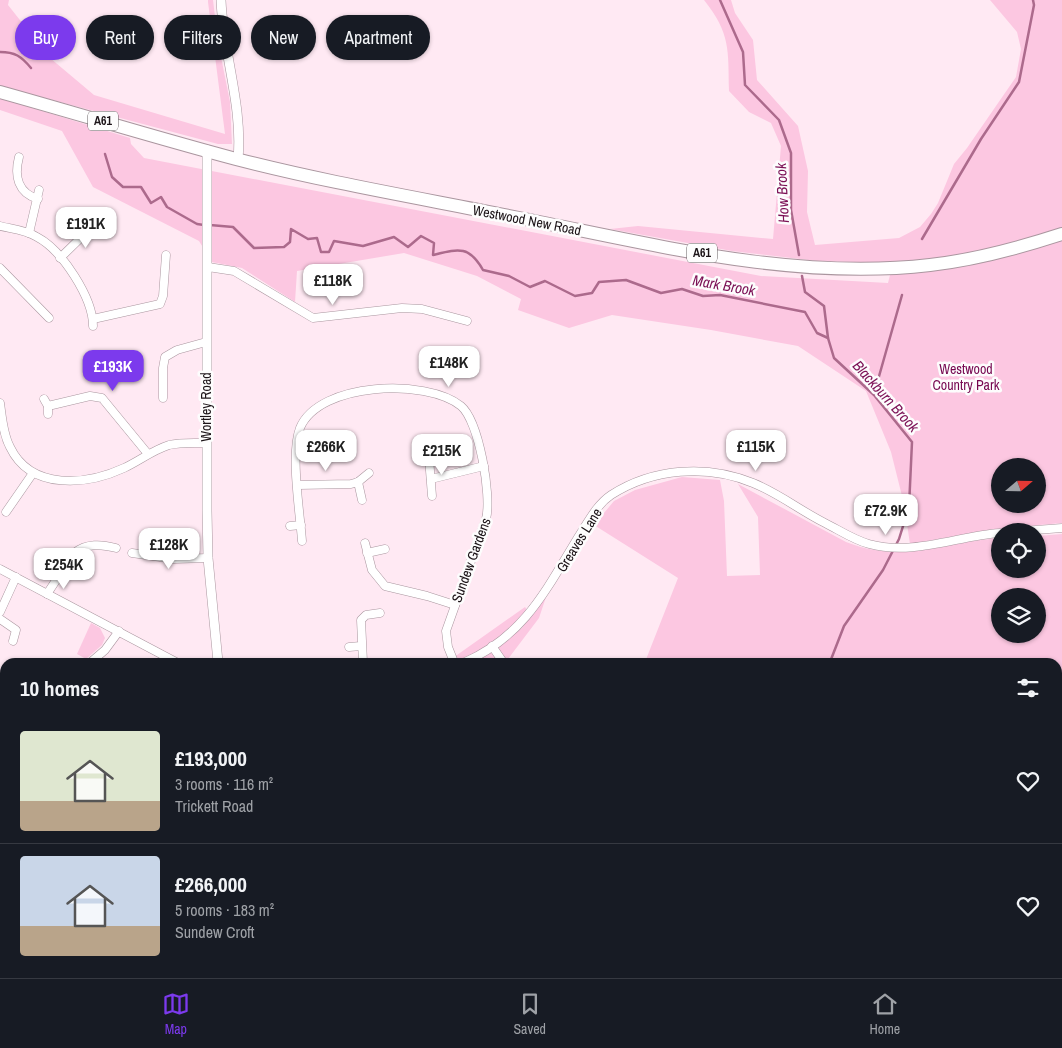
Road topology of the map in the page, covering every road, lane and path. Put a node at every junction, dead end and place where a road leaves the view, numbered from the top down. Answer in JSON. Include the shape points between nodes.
{"nodes":[{"id":1,"x":221,"y":0,"type":"edge"},
{"id":2,"x":0,"y":92,"type":"edge"},
{"id":3,"x":207,"y":150,"type":"junction"},
{"id":4,"x":20,"y":157,"type":"dead end"},
{"id":5,"x":238,"y":159,"type":"junction"},
{"id":6,"x":39,"y":190,"type":"dead end"},
{"id":7,"x":38,"y":199,"type":"junction"},
{"id":8,"x":96,"y":223,"type":"dead end"},
{"id":9,"x":0,"y":226,"type":"edge"},
{"id":10,"x":29,"y":233,"type":"junction"},
{"id":11,"x":1062,"y":234,"type":"edge"},
{"id":12,"x":166,"y":255,"type":"dead end"},
{"id":13,"x":60,"y":258,"type":"junction"},
{"id":14,"x":208,"y":267,"type":"junction"},
{"id":15,"x":0,"y":268,"type":"edge"},
{"id":16,"x":49,"y":318,"type":"dead end"},
{"id":17,"x":466,"y":321,"type":"dead end"},
{"id":18,"x":206,"y":342,"type":"junction"},
{"id":19,"x":163,"y":398,"type":"dead end"},
{"id":20,"x":0,"y":402,"type":"edge"},
{"id":21,"x":47,"y":406,"type":"dead end"},
{"id":22,"x":2,"y":425,"type":"edge"},
{"id":23,"x":207,"y":443,"type":"junction"},
{"id":24,"x":148,"y":454,"type":"junction"},
{"id":25,"x":429,"y":458,"type":"dead end"},
{"id":26,"x":484,"y":466,"type":"junction"},
{"id":27,"x":33,"y":473,"type":"junction"},
{"id":28,"x":369,"y":473,"type":"dead end"},
{"id":29,"x":431,"y":479,"type":"junction"},
{"id":30,"x":358,"y":482,"type":"junction"},
{"id":31,"x":298,"y":485,"type":"junction"},
{"id":32,"x":432,"y":496,"type":"dead end"},
{"id":33,"x":362,"y":500,"type":"dead end"},
{"id":34,"x":6,"y":512,"type":"dead end"},
{"id":35,"x":301,"y":525,"type":"junction"},
{"id":36,"x":290,"y":526,"type":"dead end"},
{"id":37,"x":1062,"y":528,"type":"edge"},
{"id":38,"x":1046,"y":529,"type":"edge"},
{"id":39,"x":991,"y":534,"type":"edge"},
{"id":40,"x":302,"y":541,"type":"dead end"},
{"id":41,"x":365,"y":544,"type":"dead end"},
{"id":42,"x":116,"y":548,"type":"dead end"},
{"id":43,"x":385,"y":549,"type":"dead end"},
{"id":44,"x":132,"y":553,"type":"dead end"},
{"id":45,"x":367,"y":553,"type":"junction"},
{"id":46,"x":208,"y":558,"type":"junction"},
{"id":47,"x":0,"y":568,"type":"edge"},
{"id":48,"x":16,"y":578,"type":"junction"},
{"id":49,"x":47,"y":594,"type":"junction"},
{"id":50,"x":455,"y":605,"type":"junction"},
{"id":51,"x":0,"y":612,"type":"edge"},
{"id":52,"x":380,"y":613,"type":"dead end"},
{"id":53,"x":0,"y":619,"type":"edge"},
{"id":54,"x":118,"y":631,"type":"junction"},
{"id":55,"x":13,"y":641,"type":"dead end"},
{"id":56,"x":362,"y":646,"type":"junction"},
{"id":57,"x":492,"y":646,"type":"junction"},
{"id":58,"x":349,"y":647,"type":"dead end"},
{"id":59,"x":96,"y":658,"type":"edge"},
{"id":60,"x":169,"y":658,"type":"edge"},
{"id":61,"x":218,"y":658,"type":"edge"},
{"id":62,"x":363,"y":658,"type":"edge"},
{"id":63,"x":453,"y":658,"type":"edge"},
{"id":64,"x":472,"y":658,"type":"edge"},
{"id":65,"x":500,"y":658,"type":"edge"}],
"edges":[{"from":1,"to":5,"type":"street","via":[[222,33],[240,134]]},
{"from":2,"to":3,"type":"highway","name":"Westwood New Road","number":"A61"},
{"from":3,"to":5,"type":"highway","name":"Westwood New Road","number":"A61"},
{"from":3,"to":14,"type":"street","name":"Wortley Road"},
{"from":4,"to":7,"type":"street","via":[[17,170],[22,189],[25,194]]},
{"from":5,"to":11,"type":"highway","name":"Westwood New Road","number":"A61","via":[[606,236],[759,262],[867,269],[929,266],[974,259]]},
{"from":6,"to":7,"type":"street"},
{"from":7,"to":10,"type":"street"},
{"from":8,"to":13,"type":"street","via":[[90,235]]},
{"from":9,"to":10,"type":"street"},
{"from":10,"to":13,"type":"street","via":[[42,240]]},
{"from":12,"to":13,"type":"street","via":[[160,272],[160,304],[93,322],[87,297]]},
{"from":14,"to":17,"type":"street","via":[[234,271],[313,318],[402,308],[422,309]]},
{"from":14,"to":18,"type":"street","name":"Wortley Road"},
{"from":15,"to":16,"type":"street","via":[[42,304]]},
{"from":18,"to":19,"type":"street","via":[[177,350],[166,357]]},
{"from":18,"to":23,"type":"street","name":"Wortley Road"},
{"from":20,"to":22,"type":"street"},
{"from":21,"to":24,"type":"street","via":[[90,396],[102,398]]},
{"from":22,"to":27,"type":"street","via":[[19,462]]},
{"from":23,"to":24,"type":"street","via":[[170,445]]},
{"from":23,"to":46,"type":"street","name":"Wortley Road"},
{"from":24,"to":27,"type":"street","via":[[123,469],[72,480],[54,481]]},
{"from":25,"to":29,"type":"street"},
{"from":26,"to":29,"type":"street"},
{"from":26,"to":31,"type":"street","name":"Sundew Gardens","via":[[468,416],[459,405],[416,388],[393,389],[335,397],[320,404],[307,416],[297,438]]},
{"from":26,"to":50,"type":"street","name":"Sundew Gardens","via":[[488,511]]},
{"from":27,"to":34,"type":"street"},
{"from":28,"to":30,"type":"street"},
{"from":29,"to":32,"type":"street"},
{"from":30,"to":31,"type":"street"},
{"from":30,"to":33,"type":"street"},
{"from":31,"to":35,"type":"street","name":"Sundew Gardens"},
{"from":35,"to":36,"type":"street"},
{"from":35,"to":40,"type":"street","name":"Sundew Gardens"},
{"from":37,"to":38,"type":"street"},
{"from":39,"to":57,"type":"street","name":"Greaves Lane","via":[[901,549],[868,544],[753,483],[703,471],[660,474],[631,483],[594,511],[539,602],[512,631]]},
{"from":41,"to":45,"type":"street"},
{"from":42,"to":49,"type":"street","via":[[96,545],[74,553]]},
{"from":43,"to":45,"type":"street"},
{"from":44,"to":46,"type":"street","via":[[174,559]]},
{"from":45,"to":50,"type":"street","via":[[376,578],[385,586]]},
{"from":46,"to":61,"type":"street","name":"Wortley Road"},
{"from":47,"to":48,"type":"street"},
{"from":48,"to":49,"type":"street"},
{"from":48,"to":51,"type":"street"},
{"from":49,"to":54,"type":"street"},
{"from":50,"to":63,"type":"street","name":"Sundew Gardens","via":[[446,632]]},
{"from":52,"to":56,"type":"street","via":[[366,615],[361,620]]},
{"from":53,"to":55,"type":"street","via":[[16,630]]},
{"from":54,"to":59,"type":"street"},
{"from":54,"to":60,"type":"street"},
{"from":56,"to":58,"type":"street"},
{"from":56,"to":62,"type":"street"},
{"from":57,"to":64,"type":"street","name":"Greaves Lane"},
{"from":57,"to":65,"type":"street"}]}
